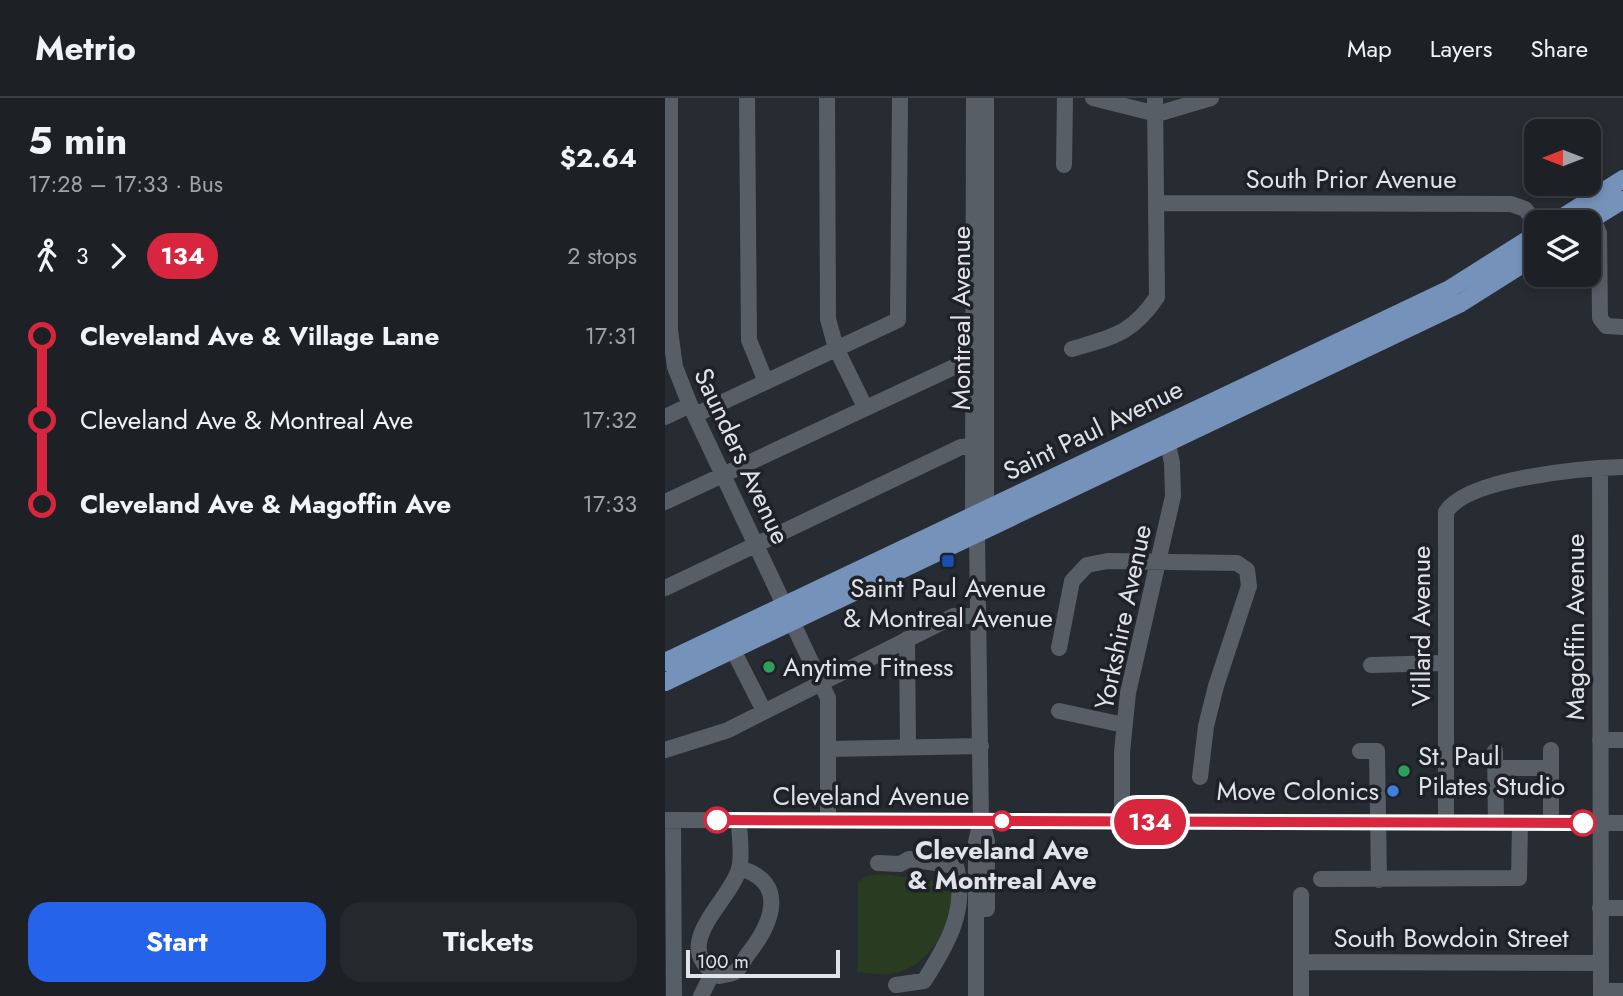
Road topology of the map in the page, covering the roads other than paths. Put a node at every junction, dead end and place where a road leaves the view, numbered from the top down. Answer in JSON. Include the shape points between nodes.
{"nodes":[{"id":1,"x":670,"y":98,"type":"edge"},
{"id":2,"x":747,"y":98,"type":"edge"},
{"id":3,"x":827,"y":98,"type":"edge"},
{"id":4,"x":899,"y":98,"type":"edge"},
{"id":5,"x":974,"y":98,"type":"edge"},
{"id":6,"x":986,"y":98,"type":"edge"},
{"id":7,"x":1065,"y":98,"type":"edge"},
{"id":8,"x":1093,"y":98,"type":"edge"},
{"id":9,"x":1211,"y":98,"type":"edge"},
{"id":10,"x":1156,"y":106,"type":"edge"},
{"id":11,"x":1064,"y":165,"type":"dead end"},
{"id":12,"x":1623,"y":178,"type":"edge"},
{"id":13,"x":1623,"y":200,"type":"edge"},
{"id":14,"x":1157,"y":203,"type":"junction"},
{"id":15,"x":1526,"y":210,"type":"edge"},
{"id":16,"x":1593,"y":210,"type":"edge"},
{"id":17,"x":1599,"y":210,"type":"edge"},
{"id":18,"x":1524,"y":242,"type":"edge"},
{"id":19,"x":1524,"y":263,"type":"edge"},
{"id":20,"x":1601,"y":287,"type":"edge"},
{"id":21,"x":1623,"y":327,"type":"edge"},
{"id":22,"x":668,"y":331,"type":"edge"},
{"id":23,"x":836,"y":348,"type":"junction"},
{"id":24,"x":1072,"y":349,"type":"dead end"},
{"id":25,"x":979,"y":364,"type":"junction"},
{"id":26,"x":766,"y":382,"type":"junction"},
{"id":27,"x":865,"y":407,"type":"junction"},
{"id":28,"x":692,"y":410,"type":"junction"},
{"id":29,"x":665,"y":417,"type":"edge"},
{"id":30,"x":1163,"y":425,"type":"junction"},
{"id":31,"x":1169,"y":444,"type":"junction"},
{"id":32,"x":980,"y":445,"type":"junction"},
{"id":33,"x":1623,"y":467,"type":"edge"},
{"id":34,"x":1600,"y":468,"type":"junction"},
{"id":35,"x":722,"y":475,"type":"junction"},
{"id":36,"x":665,"y":502,"type":"edge"},
{"id":37,"x":980,"y":513,"type":"junction"},
{"id":38,"x":977,"y":536,"type":"junction"},
{"id":39,"x":756,"y":544,"type":"junction"},
{"id":40,"x":1157,"y":562,"type":"junction"},
{"id":41,"x":665,"y":588,"type":"edge"},
{"id":42,"x":784,"y":605,"type":"junction"},
{"id":43,"x":978,"y":616,"type":"junction"},
{"id":44,"x":792,"y":622,"type":"junction"},
{"id":45,"x":907,"y":639,"type":"junction"},
{"id":46,"x":1059,"y":648,"type":"dead end"},
{"id":47,"x":733,"y":650,"type":"junction"},
{"id":48,"x":665,"y":662,"type":"edge"},
{"id":49,"x":1445,"y":663,"type":"junction"},
{"id":50,"x":1371,"y":665,"type":"dead end"},
{"id":51,"x":821,"y":681,"type":"junction"},
{"id":52,"x":665,"y":682,"type":"edge"},
{"id":53,"x":764,"y":711,"type":"junction"},
{"id":54,"x":1059,"y":711,"type":"dead end"},
{"id":55,"x":1124,"y":725,"type":"junction"},
{"id":56,"x":1600,"y":740,"type":"junction"},
{"id":57,"x":1623,"y":740,"type":"edge"},
{"id":58,"x":981,"y":746,"type":"junction"},
{"id":59,"x":908,"y":747,"type":"junction"},
{"id":60,"x":829,"y":749,"type":"junction"},
{"id":61,"x":665,"y":750,"type":"edge"},
{"id":62,"x":1552,"y":750,"type":"dead end"},
{"id":63,"x":1360,"y":751,"type":"dead end"},
{"id":64,"x":1495,"y":751,"type":"dead end"},
{"id":65,"x":1496,"y":768,"type":"junction"},
{"id":66,"x":1552,"y":768,"type":"junction"},
{"id":67,"x":1200,"y":777,"type":"dead end"},
{"id":68,"x":669,"y":820,"type":"edge"},
{"id":69,"x":739,"y":820,"type":"junction"},
{"id":70,"x":828,"y":821,"type":"junction"},
{"id":71,"x":981,"y":821,"type":"junction"},
{"id":72,"x":1122,"y":822,"type":"junction"},
{"id":73,"x":1376,"y":823,"type":"junction"},
{"id":74,"x":1446,"y":823,"type":"junction"},
{"id":75,"x":1496,"y":823,"type":"junction"},
{"id":76,"x":1520,"y":823,"type":"junction"},
{"id":77,"x":1551,"y":823,"type":"junction"},
{"id":78,"x":1600,"y":823,"type":"junction"},
{"id":79,"x":1623,"y":823,"type":"edge"},
{"id":80,"x":878,"y":863,"type":"dead end"},
{"id":81,"x":739,"y":869,"type":"junction"},
{"id":82,"x":1321,"y":879,"type":"dead end"},
{"id":83,"x":1379,"y":880,"type":"junction"},
{"id":84,"x":1301,"y":895,"type":"dead end"},
{"id":85,"x":1600,"y":908,"type":"junction"},
{"id":86,"x":1623,"y":908,"type":"edge"},
{"id":87,"x":957,"y":918,"type":"junction"},
{"id":88,"x":981,"y":919,"type":"junction"},
{"id":89,"x":1301,"y":962,"type":"junction"},
{"id":90,"x":1601,"y":963,"type":"junction"},
{"id":91,"x":713,"y":972,"type":"junction"},
{"id":92,"x":896,"y":985,"type":"dead end"},
{"id":93,"x":1623,"y":991,"type":"edge"},
{"id":94,"x":1601,"y":993,"type":"edge"},
{"id":95,"x":674,"y":996,"type":"edge"},
{"id":96,"x":701,"y":996,"type":"edge"},
{"id":97,"x":976,"y":996,"type":"edge"},
{"id":98,"x":986,"y":996,"type":"edge"},
{"id":99,"x":1301,"y":996,"type":"edge"}],
"edges":[{"from":1,"to":22,"type":"street","name":"Saunders Avenue"},
{"from":2,"to":26,"type":"street","via":[[749,340]]},
{"from":3,"to":23,"type":"street","via":[[827,309]]},
{"from":4,"to":23,"type":"street","via":[[898,320]]},
{"from":5,"to":25,"type":"street","name":"Montreal Avenue"},
{"from":6,"to":25,"type":"street","name":"Montreal Avenue"},
{"from":7,"to":11,"type":"street"},
{"from":8,"to":10,"type":"street"},
{"from":9,"to":10,"type":"street"},
{"from":10,"to":14,"type":"street"},
{"from":12,"to":16,"type":"main road"},
{"from":13,"to":17,"type":"main road"},
{"from":14,"to":15,"type":"street","name":"South Prior Avenue","via":[[1511,204]]},
{"from":14,"to":24,"type":"street","via":[[1157,297],[1142,319],[1123,334]]},
{"from":18,"to":30,"type":"main road","name":"Saint Paul Avenue","via":[[1448,290]]},
{"from":19,"to":31,"type":"main road","name":"Saint Paul Avenue","via":[[1461,303]]},
{"from":20,"to":21,"type":"street","via":[[1602,324]]},
{"from":22,"to":28,"type":"street","name":"Saunders Avenue","via":[[675,367]]},
{"from":23,"to":26,"type":"street"},
{"from":23,"to":27,"type":"street"},
{"from":25,"to":27,"type":"street","via":[[954,367]]},
{"from":25,"to":32,"type":"street","name":"Montreal Avenue"},
{"from":26,"to":28,"type":"street"},
{"from":27,"to":35,"type":"street"},
{"from":28,"to":29,"type":"street"},
{"from":28,"to":35,"type":"street","name":"Saunders Avenue"},
{"from":30,"to":31,"type":"street","name":"Yorkshire Avenue"},
{"from":30,"to":37,"type":"main road","name":"Saint Paul Avenue"},
{"from":31,"to":38,"type":"main road","name":"Saint Paul Avenue"},
{"from":31,"to":40,"type":"street","name":"Yorkshire Avenue","via":[[1173,496]]},
{"from":32,"to":37,"type":"street","name":"Montreal Avenue"},
{"from":32,"to":39,"type":"street","via":[[961,447]]},
{"from":33,"to":34,"type":"street"},
{"from":34,"to":49,"type":"street","name":"Villard Avenue","via":[[1532,475],[1450,505],[1445,512]]},
{"from":34,"to":56,"type":"street","name":"Magoffin Avenue"},
{"from":35,"to":36,"type":"street"},
{"from":35,"to":39,"type":"street","name":"Saunders Avenue"},
{"from":37,"to":38,"type":"street","name":"Montreal Avenue"},
{"from":37,"to":42,"type":"main road","name":"Saint Paul Avenue"},
{"from":38,"to":43,"type":"street","name":"Montreal Avenue"},
{"from":38,"to":44,"type":"main road","name":"Saint Paul Avenue"},
{"from":39,"to":41,"type":"street"},
{"from":39,"to":42,"type":"street","name":"Saunders Avenue"},
{"from":40,"to":46,"type":"street","via":[[1087,565],[1072,581]]},
{"from":40,"to":55,"type":"street","name":"Yorkshire Avenue"},
{"from":40,"to":67,"type":"street","via":[[1237,563],[1247,570],[1249,586],[1216,686]]},
{"from":42,"to":44,"type":"street","name":"Saunders Avenue"},
{"from":42,"to":48,"type":"main road","name":"Saint Paul Avenue"},
{"from":43,"to":45,"type":"street","via":[[954,616]]},
{"from":43,"to":58,"type":"street","name":"Montreal Avenue"},
{"from":44,"to":47,"type":"main road","name":"Saint Paul Avenue"},
{"from":44,"to":51,"type":"street","name":"Saunders Avenue"},
{"from":45,"to":51,"type":"street"},
{"from":45,"to":59,"type":"street"},
{"from":47,"to":52,"type":"main road","name":"Saint Paul Avenue"},
{"from":47,"to":53,"type":"street"},
{"from":49,"to":50,"type":"street"},
{"from":49,"to":74,"type":"street","name":"Villard Avenue","via":[[1439,790]]},
{"from":51,"to":53,"type":"street"},
{"from":51,"to":60,"type":"street","name":"Saunders Avenue","via":[[829,705]]},
{"from":53,"to":61,"type":"street","via":[[728,730]]},
{"from":54,"to":55,"type":"street"},
{"from":55,"to":72,"type":"street","name":"Yorkshire Avenue"},
{"from":56,"to":57,"type":"street"},
{"from":56,"to":78,"type":"street","name":"Magoffin Avenue"},
{"from":58,"to":59,"type":"street"},
{"from":58,"to":71,"type":"street","name":"Montreal Avenue"},
{"from":59,"to":60,"type":"street"},
{"from":60,"to":70,"type":"street","name":"Saunders Avenue"},
{"from":62,"to":66,"type":"street"},
{"from":63,"to":73,"type":"street","via":[[1377,751]]},
{"from":64,"to":65,"type":"street"},
{"from":65,"to":66,"type":"street"},
{"from":65,"to":75,"type":"street"},
{"from":66,"to":77,"type":"street"},
{"from":68,"to":69,"type":"street","name":"Cleveland Avenue"},
{"from":68,"to":95,"type":"street"},
{"from":69,"to":70,"type":"street","name":"Cleveland Avenue"},
{"from":69,"to":81,"type":"street"},
{"from":70,"to":71,"type":"street","name":"Cleveland Avenue"},
{"from":71,"to":72,"type":"street","name":"Cleveland Avenue"},
{"from":71,"to":88,"type":"street","name":"Montreal Avenue","via":[[976,842]]},
{"from":72,"to":73,"type":"street","name":"Cleveland Avenue"},
{"from":73,"to":74,"type":"street","name":"Cleveland Avenue"},
{"from":73,"to":83,"type":"street"},
{"from":74,"to":75,"type":"street","name":"Cleveland Avenue"},
{"from":75,"to":76,"type":"street","name":"Cleveland Avenue"},
{"from":76,"to":77,"type":"street","name":"Cleveland Avenue"},
{"from":76,"to":83,"type":"street","via":[[1518,878]]},
{"from":77,"to":78,"type":"street","name":"Cleveland Avenue"},
{"from":78,"to":79,"type":"street","name":"Cleveland Avenue"},
{"from":78,"to":85,"type":"street","name":"Magoffin Avenue"},
{"from":80,"to":87,"type":"street","via":[[900,864],[909,859],[956,866],[961,883]]},
{"from":81,"to":91,"type":"street","via":[[700,939],[699,955]]},
{"from":81,"to":91,"type":"street","via":[[754,873],[767,886],[772,914],[735,972],[719,976]]},
{"from":82,"to":83,"type":"street"},
{"from":84,"to":89,"type":"street"},
{"from":85,"to":86,"type":"street"},
{"from":85,"to":90,"type":"street","name":"Magoffin Avenue"},
{"from":87,"to":88,"type":"street"},
{"from":87,"to":92,"type":"street","via":[[950,939],[924,981]]},
{"from":88,"to":97,"type":"street","name":"Montreal Avenue"},
{"from":88,"to":98,"type":"street","name":"Montreal Avenue"},
{"from":89,"to":90,"type":"street","name":"South Bowdoin Street"},
{"from":89,"to":99,"type":"street"},
{"from":90,"to":94,"type":"street","name":"Magoffin Avenue"},
{"from":91,"to":96,"type":"street"},
{"from":93,"to":94,"type":"street"}]}
